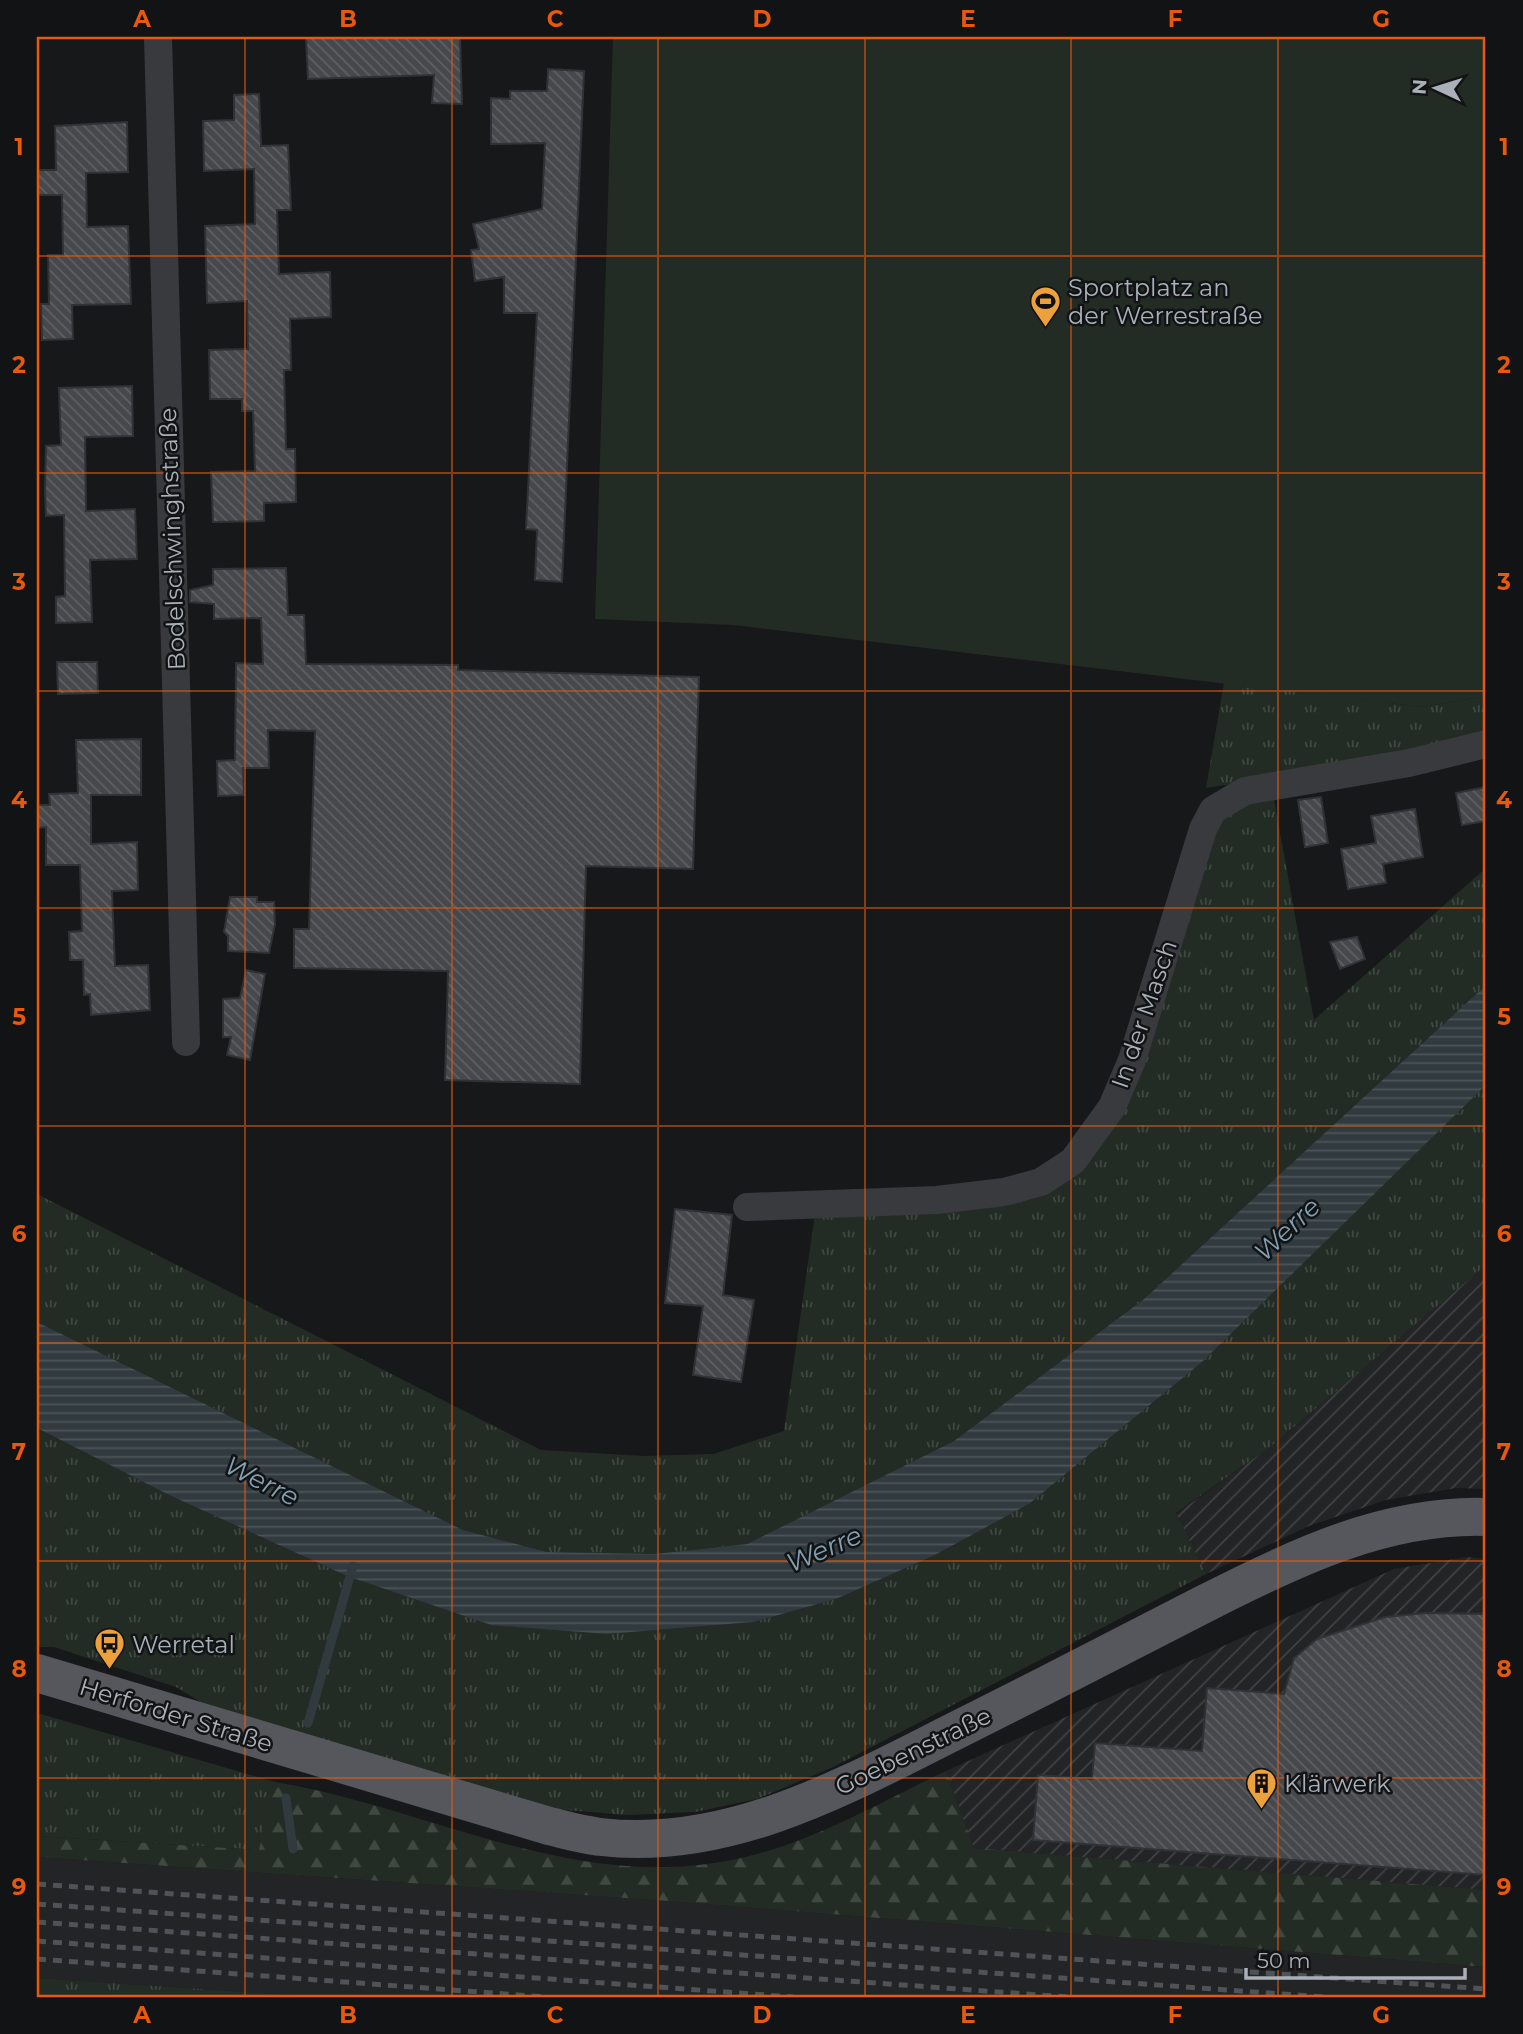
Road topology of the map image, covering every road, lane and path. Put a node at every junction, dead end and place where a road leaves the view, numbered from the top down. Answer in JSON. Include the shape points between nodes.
{"nodes":[{"id":1,"x":158,"y":37,"type":"edge"},
{"id":2,"x":1486,"y":744,"type":"edge"},
{"id":3,"x":186,"y":1042,"type":"dead end"},
{"id":4,"x":747,"y":1207,"type":"dead end"},
{"id":5,"x":1486,"y":1517,"type":"edge"},
{"id":6,"x":37,"y":1673,"type":"edge"},
{"id":7,"x":315,"y":1758,"type":"joint"}],
"edges":[{"from":1,"to":3,"type":"street","name":"Bodelschwinghstraße"},
{"from":2,"to":4,"type":"street","name":"In der Masch","via":[[1409,763],[1245,791],[1213,810],[1203,829],[1132,1060],[1112,1107],[1073,1161],[1041,1182],[1004,1192],[937,1200]]},
{"from":5,"to":7,"type":"main road","name":"Goebenstraße","via":[[1407,1522],[1320,1550],[835,1791],[710,1832],[642,1839],[601,1837],[453,1800]]},
{"from":6,"to":7,"type":"main road","name":"Herforder Straße"}]}
